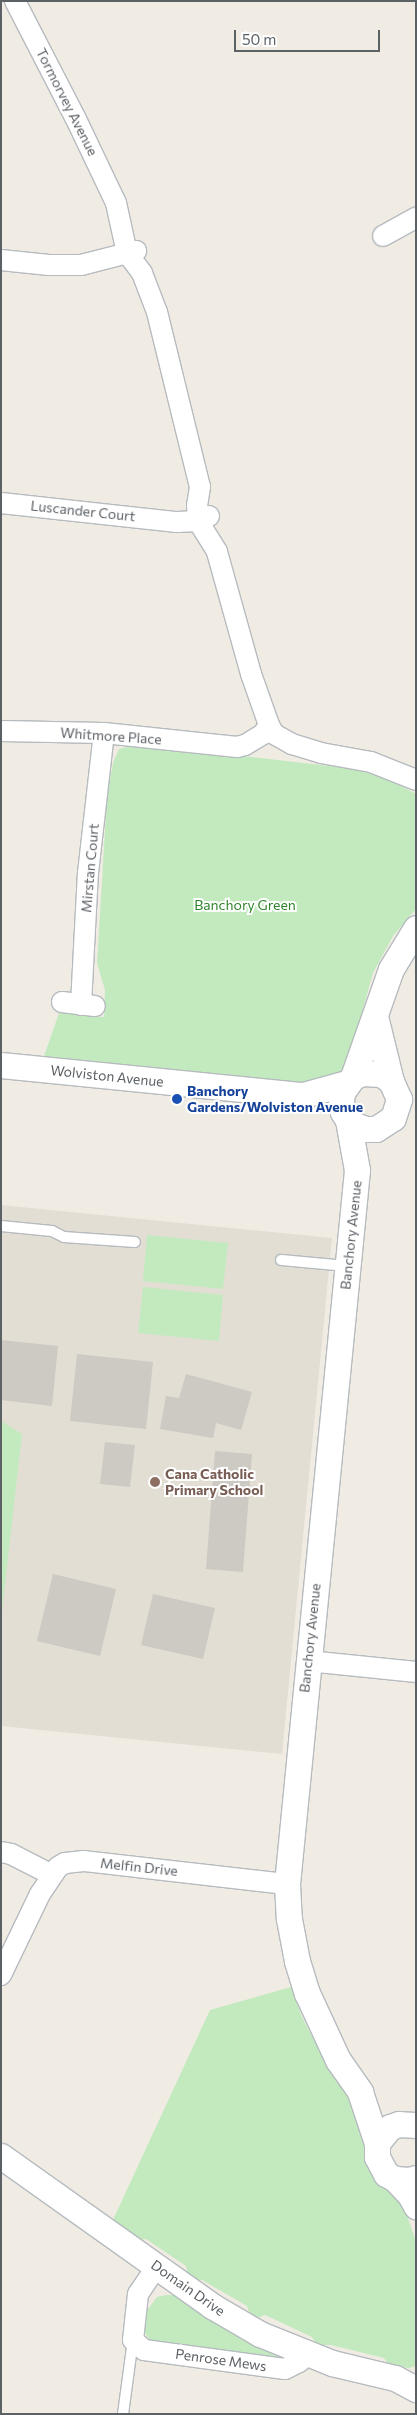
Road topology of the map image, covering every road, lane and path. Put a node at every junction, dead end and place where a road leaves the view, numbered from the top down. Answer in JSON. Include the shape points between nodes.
{"nodes":[{"id":1,"x":15,"y":1,"type":"edge"},
{"id":2,"x":416,"y":218,"type":"edge"},
{"id":3,"x":384,"y":236,"type":"dead end"},
{"id":4,"x":132,"y":252,"type":"junction"},
{"id":5,"x":1,"y":260,"type":"edge"},
{"id":6,"x":1,"y":503,"type":"edge"},
{"id":7,"x":202,"y":516,"type":"junction"},
{"id":8,"x":264,"y":729,"type":"junction"},
{"id":9,"x":1,"y":731,"type":"edge"},
{"id":10,"x":104,"y":733,"type":"junction"},
{"id":11,"x":416,"y":780,"type":"edge"},
{"id":12,"x":416,"y":928,"type":"edge"},
{"id":13,"x":80,"y":1004,"type":"dead end"},
{"id":14,"x":375,"y":1016,"type":"junction"},
{"id":15,"x":1,"y":1065,"type":"edge"},
{"id":16,"x":350,"y":1080,"type":"junction"},
{"id":17,"x":391,"y":1081,"type":"junction"},
{"id":18,"x":303,"y":1095,"type":"junction"},
{"id":19,"x":347,"y":1118,"type":"junction"},
{"id":20,"x":386,"y":1124,"type":"junction"},
{"id":21,"x":357,"y":1170,"type":"junction"},
{"id":22,"x":1,"y":1226,"type":"edge"},
{"id":23,"x":135,"y":1242,"type":"dead end"},
{"id":24,"x":281,"y":1260,"type":"dead end"},
{"id":25,"x":348,"y":1266,"type":"junction"},
{"id":26,"x":308,"y":1661,"type":"junction"},
{"id":27,"x":416,"y":1672,"type":"edge"},
{"id":28,"x":1,"y":1852,"type":"edge"},
{"id":29,"x":52,"y":1875,"type":"junction"},
{"id":30,"x":287,"y":1884,"type":"junction"},
{"id":31,"x":1,"y":1975,"type":"edge"},
{"id":32,"x":360,"y":2092,"type":"junction"},
{"id":33,"x":411,"y":2124,"type":"edge"},
{"id":34,"x":377,"y":2143,"type":"junction"},
{"id":35,"x":1,"y":2156,"type":"edge"},
{"id":36,"x":405,"y":2178,"type":"edge"},
{"id":37,"x":416,"y":2206,"type":"edge"},
{"id":38,"x":157,"y":2266,"type":"junction"},
{"id":39,"x":133,"y":2340,"type":"junction"},
{"id":40,"x":308,"y":2354,"type":"junction"},
{"id":41,"x":409,"y":2380,"type":"edge"},
{"id":42,"x":123,"y":2414,"type":"edge"}],
"edges":[{"from":1,"to":4,"type":"street","name":"Tormorvey Avenue","via":[[116,203],[127,210],[134,224]]},
{"from":2,"to":3,"type":"street"},
{"from":4,"to":5,"type":"street","via":[[81,265]]},
{"from":4,"to":7,"type":"street","via":[[154,275],[157,312],[193,455],[207,474],[209,486]]},
{"from":6,"to":7,"type":"street","name":"Luscander Court","via":[[177,522]]},
{"from":7,"to":8,"type":"street","via":[[224,548],[226,582]]},
{"from":8,"to":10,"type":"street","name":"Whitmore Place","via":[[221,746]]},
{"from":8,"to":11,"type":"street","via":[[282,740],[321,753],[371,762]]},
{"from":9,"to":10,"type":"street","name":"Whitmore Place"},
{"from":10,"to":13,"type":"street","name":"Mirstan Court","via":[[88,873]]},
{"from":12,"to":14,"type":"street","via":[[391,968]]},
{"from":14,"to":16,"type":"street"},
{"from":14,"to":17,"type":"street"},
{"from":15,"to":18,"type":"street","name":"Wolviston Avenue"},
{"from":16,"to":17,"type":"street","via":[[372,1072]]},
{"from":16,"to":18,"type":"street","name":"Wolviston Avenue"},
{"from":16,"to":19,"type":"street","via":[[342,1092],[341,1102]]},
{"from":17,"to":20,"type":"street","via":[[399,1099],[393,1118]]},
{"from":18,"to":19,"type":"street","name":"Wolviston Avenue"},
{"from":19,"to":20,"type":"street","via":[[366,1129]]},
{"from":19,"to":21,"type":"street","name":"Banchory Avenue"},
{"from":20,"to":21,"type":"street","name":"Banchory Avenue"},
{"from":21,"to":25,"type":"street","name":"Banchory Avenue"},
{"from":22,"to":23,"type":"lane","via":[[52,1231],[64,1237]]},
{"from":24,"to":25,"type":"lane"},
{"from":25,"to":26,"type":"street","name":"Banchory Avenue"},
{"from":26,"to":27,"type":"street"},
{"from":26,"to":30,"type":"street","name":"Banchory Avenue"},
{"from":28,"to":29,"type":"street","via":[[12,1854]]},
{"from":29,"to":30,"type":"street","name":"Melfin Drive","via":[[66,1863],[84,1862]]},
{"from":29,"to":31,"type":"street"},
{"from":30,"to":32,"type":"street","name":"Banchory Avenue","via":[[289,1919],[307,1993],[338,2060]]},
{"from":32,"to":33,"type":"street","name":"Banchory Avenue"},
{"from":32,"to":34,"type":"street","name":"Banchory Avenue"},
{"from":33,"to":34,"type":"street","via":[[390,2127]]},
{"from":34,"to":36,"type":"street","name":"Banchory Avenue","via":[[376,2157],[386,2174]]},
{"from":35,"to":38,"type":"street","name":"Domain Drive"},
{"from":36,"to":37,"type":"street"},
{"from":38,"to":39,"type":"street","via":[[138,2294]]},
{"from":38,"to":40,"type":"street","name":"Domain Drive","via":[[212,2306],[260,2334]]},
{"from":39,"to":40,"type":"street","name":"Penrose Mews","via":[[144,2350],[285,2368]]},
{"from":39,"to":42,"type":"lane"},
{"from":40,"to":41,"type":"street","name":"Domain Drive","via":[[332,2363]]}]}
